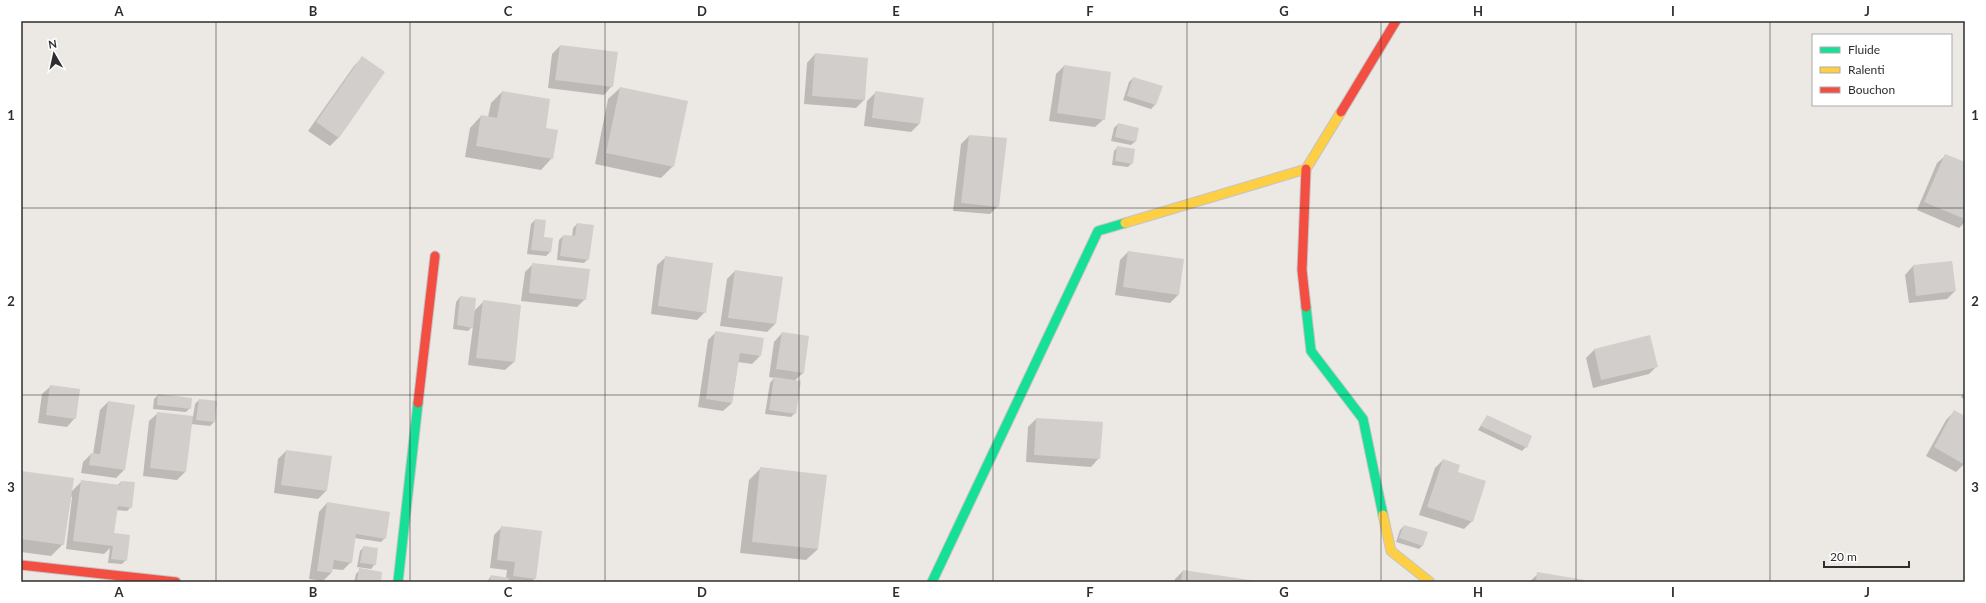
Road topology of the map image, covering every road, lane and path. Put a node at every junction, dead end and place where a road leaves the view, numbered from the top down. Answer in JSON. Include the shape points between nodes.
{"nodes":[{"id":1,"x":1396,"y":21,"type":"edge"},
{"id":2,"x":1306,"y":169,"type":"junction"},
{"id":3,"x":435,"y":256,"type":"dead end"},
{"id":4,"x":21,"y":565,"type":"edge"},
{"id":5,"x":176,"y":582,"type":"edge"},
{"id":6,"x":398,"y":582,"type":"edge"},
{"id":7,"x":932,"y":582,"type":"edge"},
{"id":8,"x":1430,"y":582,"type":"edge"}],
"edges":[{"from":1,"to":2,"type":"street"},
{"from":2,"to":7,"type":"street","via":[[1098,232]]},
{"from":2,"to":8,"type":"street","via":[[1302,270],[1311,351],[1363,419],[1391,551]]},
{"from":3,"to":6,"type":"street"},
{"from":4,"to":5,"type":"street"}]}
